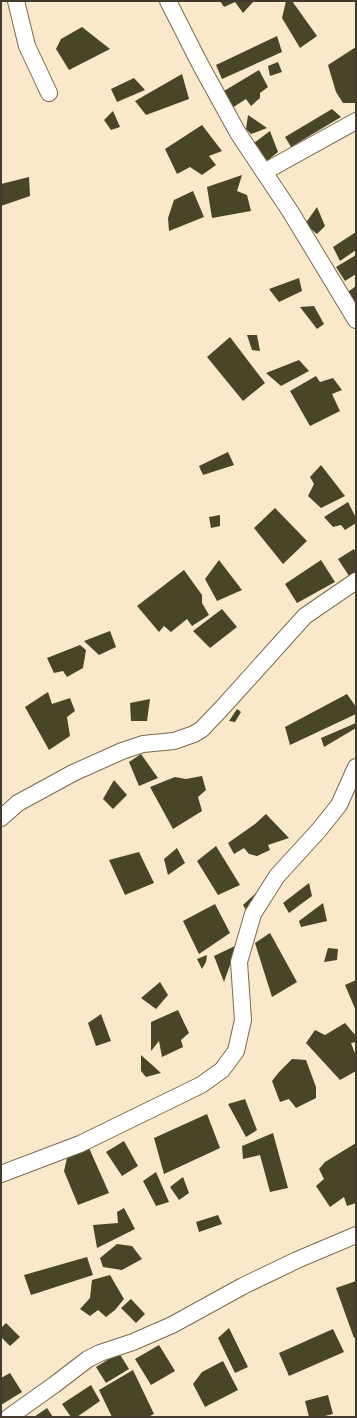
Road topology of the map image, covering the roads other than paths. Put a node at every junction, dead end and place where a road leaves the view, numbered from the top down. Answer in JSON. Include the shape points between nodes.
{"nodes":[{"id":1,"x":16,"y":1,"type":"edge"},
{"id":2,"x":168,"y":1,"type":"edge"},
{"id":3,"x":49,"y":93,"type":"dead end"},
{"id":4,"x":356,"y":121,"type":"edge"},
{"id":5,"x":264,"y":172,"type":"junction"},
{"id":6,"x":356,"y":320,"type":"edge"},
{"id":7,"x":356,"y":581,"type":"edge"},
{"id":8,"x":356,"y":767,"type":"edge"},
{"id":9,"x":1,"y":818,"type":"edge"},
{"id":10,"x":1,"y":1174,"type":"edge"},
{"id":11,"x":356,"y":1235,"type":"edge"},
{"id":12,"x":10,"y":1417,"type":"edge"}],
"edges":[{"from":1,"to":3,"type":"street","via":[[27,46]]},
{"from":2,"to":5,"type":"street","via":[[238,133]]},
{"from":4,"to":5,"type":"street"},
{"from":5,"to":6,"type":"street"},
{"from":7,"to":9,"type":"street","via":[[305,616],[202,729],[174,741],[143,744],[122,751],[41,789],[18,803]]},
{"from":8,"to":10,"type":"street","via":[[339,805],[276,876],[253,914],[239,962],[244,1020],[236,1051],[222,1070],[201,1085],[80,1144]]},
{"from":11,"to":12,"type":"street","via":[[243,1286],[172,1325],[88,1359]]}]}
